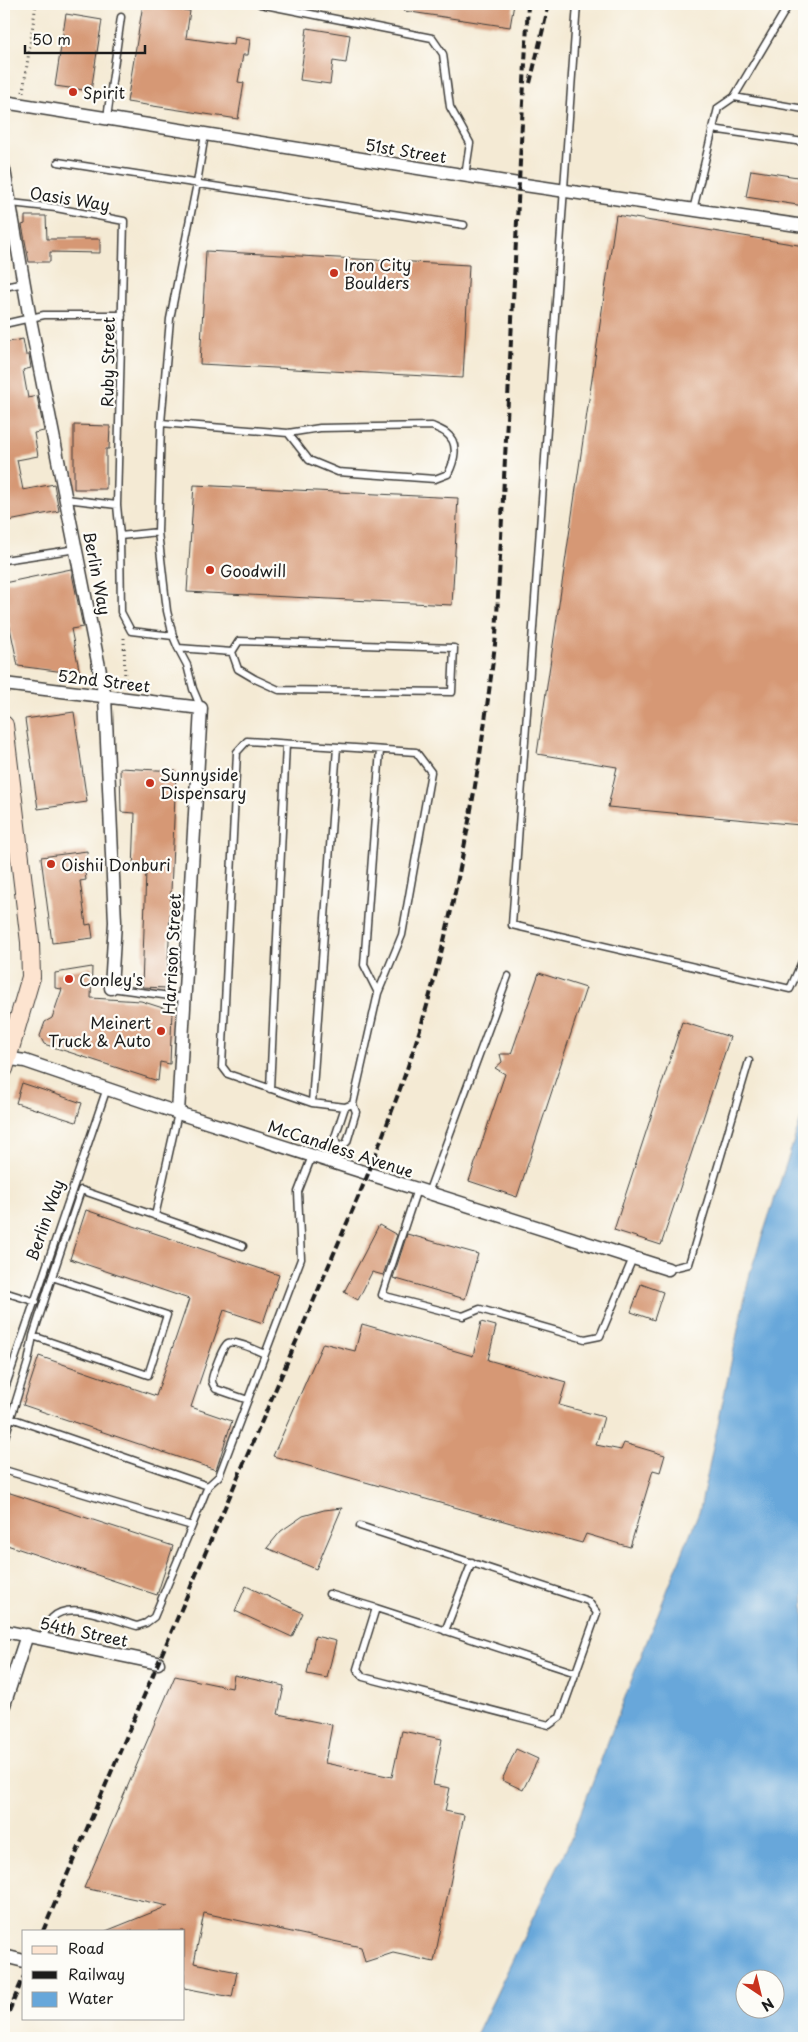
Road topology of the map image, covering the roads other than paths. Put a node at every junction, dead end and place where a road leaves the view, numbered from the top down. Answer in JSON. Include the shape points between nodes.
{"nodes":[{"id":1,"x":260,"y":4,"type":"edge"},
{"id":2,"x":577,"y":4,"type":"edge"},
{"id":3,"x":789,"y":4,"type":"edge"},
{"id":4,"x":121,"y":17,"type":"dead end"},
{"id":5,"x":734,"y":97,"type":"junction"},
{"id":6,"x":4,"y":102,"type":"edge"},
{"id":7,"x":804,"y":109,"type":"edge"},
{"id":8,"x":107,"y":118,"type":"junction"},
{"id":9,"x":712,"y":129,"type":"junction"},
{"id":10,"x":204,"y":134,"type":"junction"},
{"id":11,"x":804,"y":142,"type":"edge"},
{"id":12,"x":58,"y":162,"type":"dead end"},
{"id":13,"x":4,"y":170,"type":"edge"},
{"id":14,"x":465,"y":176,"type":"junction"},
{"id":15,"x":197,"y":184,"type":"junction"},
{"id":16,"x":564,"y":191,"type":"junction"},
{"id":17,"x":11,"y":203,"type":"junction"},
{"id":18,"x":693,"y":210,"type":"junction"},
{"id":19,"x":124,"y":221,"type":"joint"},
{"id":20,"x":464,"y":225,"type":"dead end"},
{"id":21,"x":804,"y":226,"type":"edge"},
{"id":22,"x":25,"y":282,"type":"junction"},
{"id":23,"x":4,"y":287,"type":"edge"},
{"id":24,"x":122,"y":315,"type":"junction"},
{"id":25,"x":30,"y":319,"type":"junction"},
{"id":26,"x":4,"y":324,"type":"edge"},
{"id":27,"x":161,"y":423,"type":"junction"},
{"id":28,"x":288,"y":433,"type":"junction"},
{"id":29,"x":66,"y":499,"type":"junction"},
{"id":30,"x":117,"y":505,"type":"junction"},
{"id":31,"x":158,"y":532,"type":"junction"},
{"id":32,"x":120,"y":536,"type":"junction"},
{"id":33,"x":77,"y":549,"type":"junction"},
{"id":34,"x":4,"y":560,"type":"edge"},
{"id":35,"x":174,"y":636,"type":"junction"},
{"id":36,"x":178,"y":648,"type":"junction"},
{"id":37,"x":232,"y":652,"type":"junction"},
{"id":38,"x":4,"y":684,"type":"edge"},
{"id":39,"x":105,"y":697,"type":"junction"},
{"id":40,"x":202,"y":708,"type":"junction"},
{"id":41,"x":4,"y":725,"type":"edge"},
{"id":42,"x":286,"y":744,"type":"junction"},
{"id":43,"x":337,"y":747,"type":"junction"},
{"id":44,"x":380,"y":750,"type":"junction"},
{"id":45,"x":804,"y":957,"type":"edge"},
{"id":46,"x":508,"y":976,"type":"dead end"},
{"id":47,"x":111,"y":988,"type":"joint"},
{"id":48,"x":378,"y":993,"type":"junction"},
{"id":49,"x":185,"y":998,"type":"junction"},
{"id":50,"x":749,"y":1061,"type":"dead end"},
{"id":51,"x":5,"y":1062,"type":"edge"},
{"id":52,"x":106,"y":1088,"type":"junction"},
{"id":53,"x":270,"y":1089,"type":"junction"},
{"id":54,"x":312,"y":1103,"type":"junction"},
{"id":55,"x":353,"y":1104,"type":"junction"},
{"id":56,"x":345,"y":1106,"type":"junction"},
{"id":57,"x":178,"y":1112,"type":"junction"},
{"id":58,"x":338,"y":1148,"type":"junction"},
{"id":59,"x":312,"y":1156,"type":"junction"},
{"id":60,"x":333,"y":1162,"type":"junction"},
{"id":61,"x":422,"y":1191,"type":"junction"},
{"id":62,"x":154,"y":1216,"type":"junction"},
{"id":63,"x":242,"y":1246,"type":"dead end"},
{"id":64,"x":634,"y":1258,"type":"junction"},
{"id":65,"x":668,"y":1269,"type":"joint"},
{"id":66,"x":52,"y":1277,"type":"junction"},
{"id":67,"x":4,"y":1292,"type":"edge"},
{"id":68,"x":34,"y":1301,"type":"junction"},
{"id":69,"x":42,"y":1304,"type":"junction"},
{"id":70,"x":33,"y":1336,"type":"junction"},
{"id":71,"x":266,"y":1354,"type":"junction"},
{"id":72,"x":4,"y":1391,"type":"edge"},
{"id":73,"x":248,"y":1400,"type":"junction"},
{"id":74,"x":11,"y":1418,"type":"junction"},
{"id":75,"x":4,"y":1440,"type":"edge"},
{"id":76,"x":4,"y":1470,"type":"edge"},
{"id":77,"x":208,"y":1486,"type":"junction"},
{"id":78,"x":192,"y":1526,"type":"junction"},
{"id":79,"x":360,"y":1526,"type":"dead end"},
{"id":80,"x":472,"y":1562,"type":"junction"},
{"id":81,"x":329,"y":1594,"type":"dead end"},
{"id":82,"x":376,"y":1608,"type":"junction"},
{"id":83,"x":445,"y":1630,"type":"junction"},
{"id":84,"x":4,"y":1631,"type":"edge"},
{"id":85,"x":27,"y":1635,"type":"junction"},
{"id":86,"x":43,"y":1639,"type":"junction"},
{"id":87,"x":158,"y":1663,"type":"dead end"},
{"id":88,"x":576,"y":1673,"type":"junction"},
{"id":89,"x":4,"y":1705,"type":"edge"},
{"id":90,"x":4,"y":1956,"type":"edge"},
{"id":91,"x":22,"y":1960,"type":"edge"}],
"edges":[{"from":1,"to":14,"type":"lane","via":[[432,38],[443,54],[450,107],[470,143]]},
{"from":2,"to":16,"type":"lane"},
{"from":3,"to":5,"type":"lane"},
{"from":4,"to":8,"type":"lane"},
{"from":5,"to":7,"type":"lane"},
{"from":5,"to":9,"type":"lane","via":[[718,108]]},
{"from":6,"to":8,"type":"street","name":"51st Street"},
{"from":8,"to":10,"type":"street","name":"51st Street"},
{"from":9,"to":11,"type":"lane"},
{"from":9,"to":18,"type":"lane"},
{"from":10,"to":14,"type":"street","name":"51st Street"},
{"from":10,"to":15,"type":"lane"},
{"from":12,"to":15,"type":"lane"},
{"from":13,"to":17,"type":"street","name":"Berlin Way"},
{"from":14,"to":16,"type":"street","name":"51st Street"},
{"from":15,"to":20,"type":"lane"},
{"from":15,"to":27,"type":"lane","via":[[170,319]]},
{"from":16,"to":18,"type":"street","name":"51st Street"},
{"from":16,"to":45,"type":"lane","via":[[512,925],[790,989]]},
{"from":17,"to":19,"type":"lane","name":"Oasis Way"},
{"from":17,"to":22,"type":"street","name":"Berlin Way"},
{"from":18,"to":21,"type":"street","name":"51st Street"},
{"from":19,"to":24,"type":"lane","name":"Ruby Street"},
{"from":22,"to":23,"type":"lane"},
{"from":22,"to":25,"type":"street","name":"Berlin Way"},
{"from":24,"to":25,"type":"lane","via":[[44,315]]},
{"from":24,"to":30,"type":"lane","name":"Ruby Street"},
{"from":25,"to":26,"type":"lane"},
{"from":25,"to":29,"type":"street","name":"Berlin Way"},
{"from":27,"to":28,"type":"lane"},
{"from":27,"to":31,"type":"lane"},
{"from":28,"to":28,"type":"lane","via":[[320,428],[432,426],[448,434],[454,446],[455,460],[448,474],[435,479],[338,472],[309,460]]},
{"from":29,"to":30,"type":"lane"},
{"from":29,"to":33,"type":"street","name":"Berlin Way"},
{"from":30,"to":32,"type":"lane","name":"Ruby Street"},
{"from":31,"to":32,"type":"lane"},
{"from":31,"to":35,"type":"lane","via":[[167,611]]},
{"from":32,"to":35,"type":"lane","name":"Ruby Street","via":[[122,612],[131,631]]},
{"from":33,"to":34,"type":"lane"},
{"from":33,"to":39,"type":"street","name":"Berlin Way"},
{"from":35,"to":36,"type":"lane"},
{"from":36,"to":37,"type":"lane"},
{"from":36,"to":40,"type":"lane"},
{"from":37,"to":37,"type":"lane","via":[[239,641],[454,648],[452,692],[279,690],[238,669]]},
{"from":38,"to":39,"type":"street","name":"52nd Street"},
{"from":39,"to":40,"type":"street","name":"52nd Street"},
{"from":39,"to":47,"type":"street","name":"Berlin Way","via":[[115,922]]},
{"from":40,"to":49,"type":"street","name":"Harrison Street"},
{"from":41,"to":51,"type":"main road","via":[[30,942],[31,977]]},
{"from":42,"to":43,"type":"lane"},
{"from":42,"to":53,"type":"lane"},
{"from":42,"to":53,"type":"lane","via":[[247,741],[237,752],[222,1066],[228,1074]]},
{"from":43,"to":44,"type":"lane"},
{"from":43,"to":54,"type":"lane"},
{"from":44,"to":48,"type":"lane","via":[[364,965]]},
{"from":44,"to":48,"type":"lane","via":[[416,752],[430,772],[402,935]]},
{"from":46,"to":61,"type":"lane"},
{"from":47,"to":49,"type":"lane"},
{"from":48,"to":55,"type":"lane"},
{"from":49,"to":57,"type":"street","name":"Harrison Street"},
{"from":50,"to":65,"type":"lane","via":[[689,1264]]},
{"from":51,"to":52,"type":"street","name":"McCandless Avenue","via":[[25,1061]]},
{"from":52,"to":57,"type":"street","name":"McCandless Avenue"},
{"from":52,"to":68,"type":"lane","name":"Berlin Way"},
{"from":53,"to":54,"type":"lane"},
{"from":54,"to":56,"type":"lane"},
{"from":55,"to":56,"type":"lane"},
{"from":55,"to":58,"type":"lane","via":[[356,1112],[347,1142]]},
{"from":56,"to":58,"type":"lane","via":[[335,1137]]},
{"from":57,"to":59,"type":"street","name":"McCandless Avenue"},
{"from":57,"to":62,"type":"lane"},
{"from":58,"to":60,"type":"lane"},
{"from":59,"to":60,"type":"street","name":"McCandless Avenue"},
{"from":59,"to":71,"type":"lane","via":[[298,1192],[301,1259]]},
{"from":60,"to":61,"type":"street","name":"McCandless Avenue"},
{"from":61,"to":64,"type":"street","name":"McCandless Avenue"},
{"from":61,"to":64,"type":"lane","via":[[409,1208],[382,1295],[463,1316],[480,1309],[585,1339],[600,1336]]},
{"from":62,"to":63,"type":"lane"},
{"from":62,"to":66,"type":"lane","via":[[81,1190]]},
{"from":64,"to":65,"type":"street","name":"McCandless Avenue"},
{"from":66,"to":69,"type":"lane"},
{"from":66,"to":70,"type":"lane","via":[[167,1314],[165,1323],[148,1374]]},
{"from":67,"to":68,"type":"lane"},
{"from":68,"to":69,"type":"lane"},
{"from":68,"to":72,"type":"lane","name":"Berlin Way"},
{"from":69,"to":70,"type":"lane"},
{"from":70,"to":74,"type":"lane"},
{"from":71,"to":73,"type":"lane"},
{"from":71,"to":73,"type":"lane","via":[[234,1342],[224,1346],[212,1379],[213,1385]]},
{"from":73,"to":77,"type":"lane","via":[[220,1476]]},
{"from":74,"to":75,"type":"lane"},
{"from":74,"to":77,"type":"lane"},
{"from":76,"to":78,"type":"lane"},
{"from":77,"to":78,"type":"lane"},
{"from":78,"to":86,"type":"lane","via":[[154,1617],[137,1626],[75,1608],[61,1611],[50,1619]]},
{"from":79,"to":80,"type":"lane"},
{"from":80,"to":83,"type":"lane"},
{"from":80,"to":88,"type":"lane","via":[[588,1601],[597,1613]]},
{"from":81,"to":82,"type":"lane"},
{"from":82,"to":83,"type":"lane"},
{"from":82,"to":88,"type":"lane","via":[[357,1669],[363,1677],[549,1725],[560,1718]]},
{"from":83,"to":88,"type":"lane"},
{"from":84,"to":85,"type":"street","name":"54th Street"},
{"from":85,"to":86,"type":"street","name":"54th Street"},
{"from":85,"to":89,"type":"street"},
{"from":86,"to":87,"type":"street","name":"54th Street"},
{"from":90,"to":91,"type":"street"}]}
